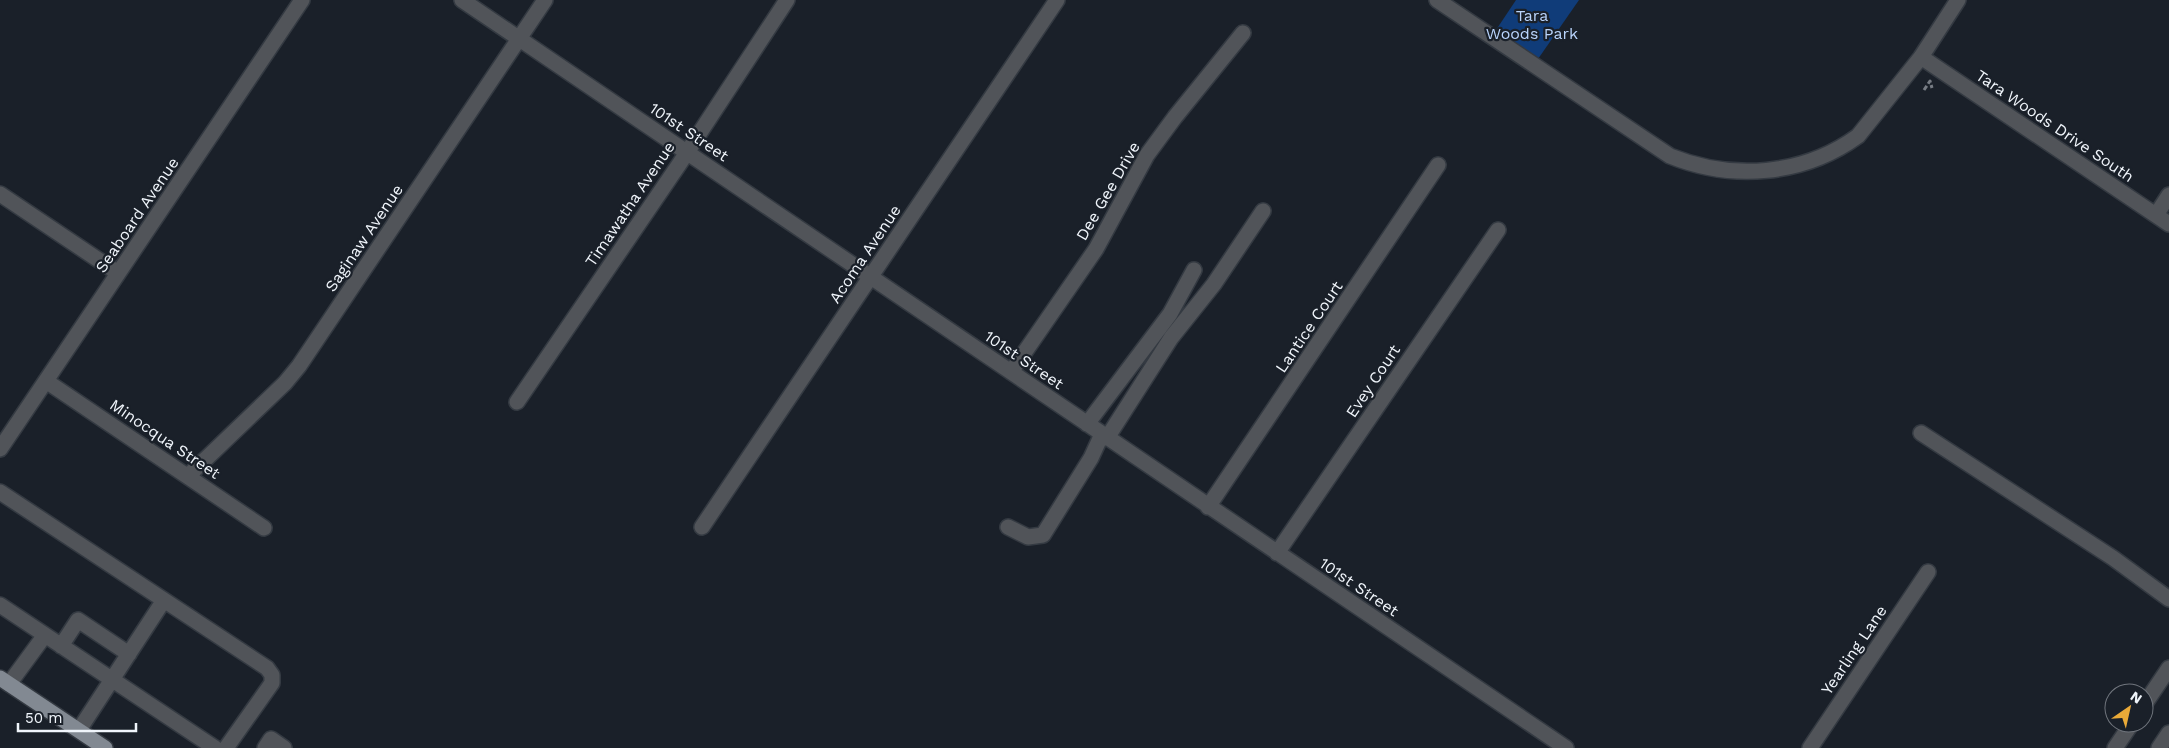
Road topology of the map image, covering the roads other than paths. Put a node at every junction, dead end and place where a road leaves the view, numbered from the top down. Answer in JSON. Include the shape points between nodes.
{"nodes":[{"id":1,"x":302,"y":0,"type":"edge"},
{"id":2,"x":462,"y":0,"type":"edge"},
{"id":3,"x":545,"y":0,"type":"edge"},
{"id":4,"x":787,"y":0,"type":"edge"},
{"id":5,"x":1056,"y":0,"type":"edge"},
{"id":6,"x":1437,"y":0,"type":"edge"},
{"id":7,"x":1958,"y":0,"type":"edge"},
{"id":8,"x":1243,"y":33,"type":"dead end"},
{"id":9,"x":519,"y":38,"type":"junction"},
{"id":10,"x":1921,"y":57,"type":"junction"},
{"id":11,"x":687,"y":152,"type":"junction"},
{"id":12,"x":1438,"y":165,"type":"dead end"},
{"id":13,"x":0,"y":194,"type":"edge"},
{"id":14,"x":2169,"y":195,"type":"edge"},
{"id":15,"x":1264,"y":210,"type":"dead end"},
{"id":16,"x":2156,"y":215,"type":"junction"},
{"id":17,"x":2169,"y":224,"type":"edge"},
{"id":18,"x":1498,"y":230,"type":"dead end"},
{"id":19,"x":1194,"y":270,"type":"dead end"},
{"id":20,"x":118,"y":274,"type":"junction"},
{"id":21,"x":870,"y":277,"type":"junction"},
{"id":22,"x":1011,"y":372,"type":"junction"},
{"id":23,"x":46,"y":381,"type":"junction"},
{"id":24,"x":517,"y":402,"type":"dead end"},
{"id":25,"x":1087,"y":424,"type":"junction"},
{"id":26,"x":1921,"y":433,"type":"dead end"},
{"id":27,"x":1104,"y":436,"type":"junction"},
{"id":28,"x":0,"y":449,"type":"edge"},
{"id":29,"x":188,"y":476,"type":"junction"},
{"id":30,"x":0,"y":492,"type":"edge"},
{"id":31,"x":1208,"y":508,"type":"junction"},
{"id":32,"x":702,"y":527,"type":"dead end"},
{"id":33,"x":1008,"y":527,"type":"dead end"},
{"id":34,"x":264,"y":528,"type":"dead end"},
{"id":35,"x":1277,"y":552,"type":"junction"},
{"id":36,"x":1928,"y":572,"type":"dead end"},
{"id":37,"x":2169,"y":599,"type":"edge"},
{"id":38,"x":164,"y":600,"type":"junction"},
{"id":39,"x":0,"y":605,"type":"edge"},
{"id":40,"x":45,"y":635,"type":"junction"},
{"id":41,"x":60,"y":646,"type":"junction"},
{"id":42,"x":129,"y":654,"type":"junction"},
{"id":43,"x":2169,"y":668,"type":"edge"},
{"id":44,"x":112,"y":680,"type":"junction"},
{"id":45,"x":5,"y":681,"type":"edge"},
{"id":46,"x":2154,"y":690,"type":"edge"},
{"id":47,"x":79,"y":730,"type":"junction"},
{"id":48,"x":2125,"y":733,"type":"edge"},
{"id":49,"x":2169,"y":733,"type":"edge"},
{"id":50,"x":1550,"y":744,"type":"edge"},
{"id":51,"x":105,"y":748,"type":"edge"},
{"id":52,"x":215,"y":748,"type":"edge"},
{"id":53,"x":226,"y":748,"type":"edge"},
{"id":54,"x":264,"y":748,"type":"edge"},
{"id":55,"x":284,"y":748,"type":"edge"},
{"id":56,"x":1566,"y":748,"type":"edge"},
{"id":57,"x":1810,"y":748,"type":"edge"},
{"id":58,"x":2115,"y":748,"type":"edge"},
{"id":59,"x":2159,"y":748,"type":"edge"}],
"edges":[{"from":1,"to":20,"type":"street","name":"Seaboard Avenue"},
{"from":2,"to":9,"type":"street","name":"101st Street"},
{"from":3,"to":9,"type":"street","name":"Saginaw Avenue"},
{"from":4,"to":11,"type":"street","name":"Timawatha Avenue"},
{"from":5,"to":21,"type":"street","name":"Acoma Avenue"},
{"from":6,"to":10,"type":"street","via":[[1649,144],[1692,165],[1724,171],[1793,167],[1850,143],[1868,126]]},
{"from":7,"to":10,"type":"street"},
{"from":8,"to":22,"type":"street","name":"Dee Gee Drive","via":[[1175,116],[1147,156],[1096,249]]},
{"from":9,"to":11,"type":"street","name":"101st Street"},
{"from":9,"to":29,"type":"street","name":"Saginaw Avenue","via":[[299,366]]},
{"from":10,"to":16,"type":"street","name":"Tara Woods Drive South"},
{"from":11,"to":21,"type":"street","name":"101st Street"},
{"from":11,"to":24,"type":"street","name":"Timawatha Avenue"},
{"from":12,"to":31,"type":"street","name":"Lantice Court"},
{"from":13,"to":20,"type":"street"},
{"from":14,"to":16,"type":"street"},
{"from":15,"to":27,"type":"street"},
{"from":16,"to":17,"type":"street","name":"Tara Woods Drive South"},
{"from":18,"to":35,"type":"street","name":"Evey Court"},
{"from":19,"to":25,"type":"street","via":[[1170,314]]},
{"from":20,"to":23,"type":"street","name":"Seaboard Avenue"},
{"from":21,"to":22,"type":"street","name":"101st Street"},
{"from":21,"to":32,"type":"street","name":"Acoma Avenue"},
{"from":22,"to":25,"type":"street","name":"101st Street"},
{"from":23,"to":28,"type":"street","name":"Seaboard Avenue"},
{"from":23,"to":29,"type":"street","name":"Minocqua Street"},
{"from":25,"to":27,"type":"street","name":"101st Street"},
{"from":26,"to":37,"type":"street","via":[[2113,558]]},
{"from":27,"to":31,"type":"street","name":"101st Street"},
{"from":27,"to":33,"type":"street","via":[[1043,535],[1028,537]]},
{"from":29,"to":34,"type":"street","name":"Minocqua Street"},
{"from":30,"to":38,"type":"street"},
{"from":31,"to":35,"type":"street","name":"101st Street"},
{"from":35,"to":50,"type":"street","name":"101st Street"},
{"from":36,"to":57,"type":"street","name":"Yearling Lane"},
{"from":38,"to":42,"type":"street"},
{"from":38,"to":53,"type":"street","via":[[267,668],[272,675],[272,683]]},
{"from":39,"to":40,"type":"street"},
{"from":40,"to":41,"type":"street"},
{"from":40,"to":45,"type":"street"},
{"from":41,"to":42,"type":"street","via":[[78,620]]},
{"from":41,"to":44,"type":"street"},
{"from":42,"to":44,"type":"street"},
{"from":43,"to":46,"type":"street"},
{"from":44,"to":47,"type":"street"},
{"from":44,"to":52,"type":"street"},
{"from":45,"to":47,"type":"main road"},
{"from":47,"to":51,"type":"main road"},
{"from":48,"to":58,"type":"street"},
{"from":49,"to":59,"type":"street"},
{"from":50,"to":56,"type":"street","name":"101st Street"},
{"from":54,"to":55,"type":"street","via":[[271,739]]}]}
